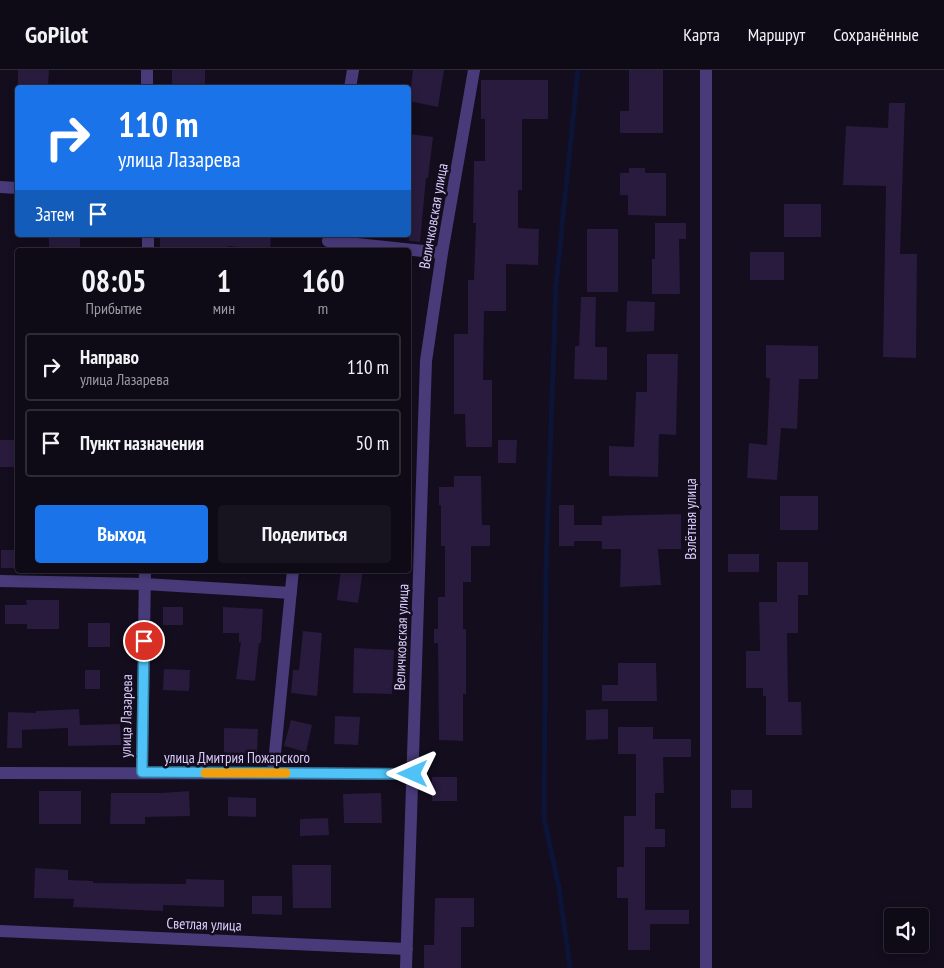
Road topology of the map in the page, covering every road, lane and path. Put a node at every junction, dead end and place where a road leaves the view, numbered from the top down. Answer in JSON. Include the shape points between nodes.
{"nodes":[{"id":1,"x":147,"y":70,"type":"edge"},
{"id":2,"x":353,"y":70,"type":"edge"},
{"id":3,"x":474,"y":70,"type":"edge"},
{"id":4,"x":706,"y":70,"type":"edge"},
{"id":5,"x":147,"y":85,"type":"edge"},
{"id":6,"x":350,"y":85,"type":"edge"},
{"id":7,"x":0,"y":187,"type":"edge"},
{"id":8,"x":15,"y":188,"type":"edge"},
{"id":9,"x":328,"y":242,"type":"edge"},
{"id":10,"x":390,"y":248,"type":"edge"},
{"id":11,"x":411,"y":250,"type":"edge"},
{"id":12,"x":442,"y":253,"type":"junction"},
{"id":13,"x":145,"y":573,"type":"edge"},
{"id":14,"x":293,"y":573,"type":"edge"},
{"id":15,"x":0,"y":581,"type":"edge"},
{"id":16,"x":145,"y":584,"type":"junction"},
{"id":17,"x":291,"y":593,"type":"junction"},
{"id":18,"x":142,"y":772,"type":"junction"},
{"id":19,"x":0,"y":773,"type":"edge"},
{"id":20,"x":273,"y":773,"type":"junction"},
{"id":21,"x":413,"y":774,"type":"junction"},
{"id":22,"x":0,"y":931,"type":"edge"},
{"id":23,"x":407,"y":949,"type":"junction"},
{"id":24,"x":406,"y":968,"type":"edge"},
{"id":25,"x":706,"y":968,"type":"edge"}],
"edges":[{"from":1,"to":5,"type":"street"},
{"from":2,"to":6,"type":"street"},
{"from":3,"to":12,"type":"street","name":"Величковская улица"},
{"from":4,"to":25,"type":"street","name":"Взлётная улица"},
{"from":7,"to":8,"type":"street"},
{"from":9,"to":10,"type":"street"},
{"from":11,"to":12,"type":"street"},
{"from":12,"to":21,"type":"street","name":"Величковская улица","via":[[426,361]]},
{"from":13,"to":16,"type":"street","name":"улица Лазарева"},
{"from":14,"to":17,"type":"street"},
{"from":15,"to":16,"type":"street"},
{"from":16,"to":17,"type":"street"},
{"from":16,"to":18,"type":"street","name":"улица Лазарева"},
{"from":17,"to":20,"type":"street"},
{"from":18,"to":19,"type":"street","name":"улица Дмитрия Пожарского"},
{"from":18,"to":20,"type":"street","name":"улица Дмитрия Пожарского"},
{"from":20,"to":21,"type":"street","name":"улица Дмитрия Пожарского"},
{"from":21,"to":23,"type":"street","name":"Величковская улица"},
{"from":22,"to":23,"type":"street","name":"Светлая улица"},
{"from":23,"to":24,"type":"street","name":"Величковская улица"}]}
